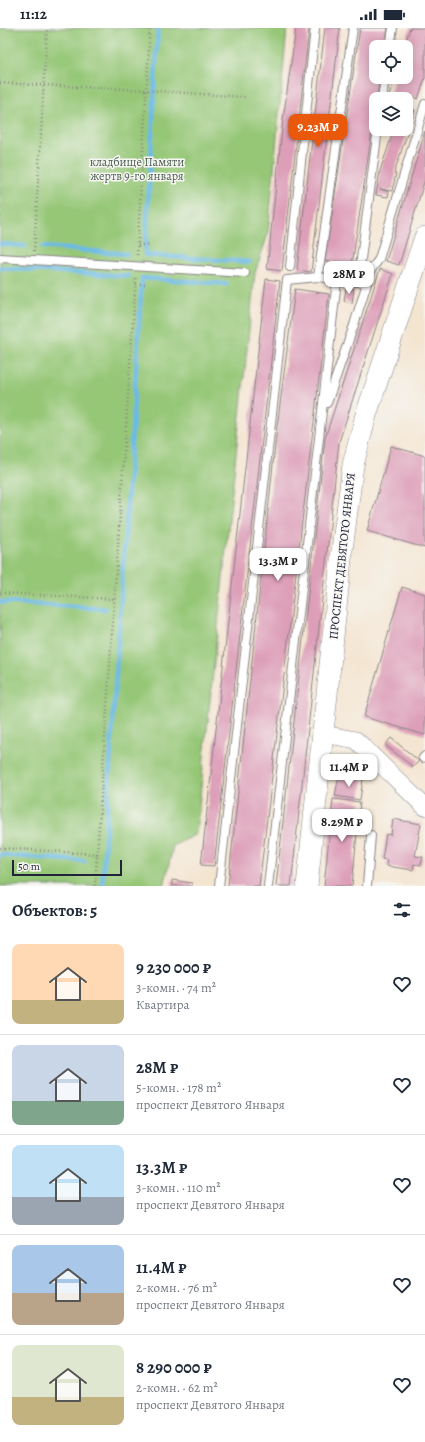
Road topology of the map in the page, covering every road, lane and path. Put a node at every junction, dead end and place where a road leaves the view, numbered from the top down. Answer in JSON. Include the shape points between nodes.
{"nodes":[{"id":1,"x":48,"y":28,"type":"edge"},
{"id":2,"x":150,"y":28,"type":"edge"},
{"id":3,"x":315,"y":28,"type":"edge"},
{"id":4,"x":353,"y":28,"type":"edge"},
{"id":5,"x":393,"y":28,"type":"edge"},
{"id":6,"x":391,"y":40,"type":"edge"},
{"id":7,"x":0,"y":83,"type":"edge"},
{"id":8,"x":44,"y":86,"type":"junction"},
{"id":9,"x":145,"y":90,"type":"junction"},
{"id":10,"x":245,"y":98,"type":"dead end"},
{"id":11,"x":425,"y":104,"type":"edge"},
{"id":12,"x":377,"y":136,"type":"edge"},
{"id":13,"x":138,"y":245,"type":"junction"},
{"id":14,"x":148,"y":245,"type":"dead end"},
{"id":15,"x":423,"y":247,"type":"edge"},
{"id":16,"x":0,"y":258,"type":"edge"},
{"id":17,"x":33,"y":259,"type":"junction"},
{"id":18,"x":136,"y":266,"type":"junction"},
{"id":19,"x":290,"y":267,"type":"dead end"},
{"id":20,"x":245,"y":273,"type":"dead end"},
{"id":21,"x":318,"y":277,"type":"junction"},
{"id":22,"x":337,"y":280,"type":"junction"},
{"id":23,"x":363,"y":282,"type":"junction"},
{"id":24,"x":136,"y":284,"type":"junction"},
{"id":25,"x":145,"y":284,"type":"dead end"},
{"id":26,"x":322,"y":416,"type":"junction"},
{"id":27,"x":0,"y":593,"type":"edge"},
{"id":28,"x":115,"y":599,"type":"junction"},
{"id":29,"x":323,"y":734,"type":"junction"},
{"id":30,"x":425,"y":807,"type":"edge"},
{"id":31,"x":371,"y":835,"type":"dead end"},
{"id":32,"x":0,"y":848,"type":"edge"},
{"id":33,"x":97,"y":854,"type":"junction"},
{"id":34,"x":95,"y":886,"type":"edge"},
{"id":35,"x":219,"y":886,"type":"edge"},
{"id":36,"x":268,"y":886,"type":"edge"},
{"id":37,"x":308,"y":886,"type":"edge"},
{"id":38,"x":366,"y":886,"type":"edge"}],
"edges":[{"from":1,"to":8,"type":"path"},
{"from":2,"to":9,"type":"path"},
{"from":3,"to":19,"type":"lane"},
{"from":4,"to":21,"type":"lane"},
{"from":5,"to":6,"type":"lane"},
{"from":7,"to":8,"type":"path"},
{"from":8,"to":9,"type":"path"},
{"from":8,"to":17,"type":"path"},
{"from":9,"to":10,"type":"path"},
{"from":9,"to":13,"type":"path"},
{"from":11,"to":23,"type":"lane","via":[[379,259]]},
{"from":12,"to":23,"type":"lane"},
{"from":13,"to":14,"type":"path"},
{"from":13,"to":18,"type":"path"},
{"from":15,"to":29,"type":"street","name":"ПРОСПЕКТ ДЕВЯТОГО ЯНВАРЯ","via":[[366,415],[353,465]]},
{"from":16,"to":17,"type":"lane"},
{"from":17,"to":18,"type":"lane"},
{"from":18,"to":20,"type":"lane"},
{"from":18,"to":24,"type":"path"},
{"from":21,"to":22,"type":"lane"},
{"from":21,"to":35,"type":"lane","via":[[287,280]]},
{"from":22,"to":23,"type":"lane"},
{"from":22,"to":26,"type":"lane"},
{"from":23,"to":26,"type":"lane","via":[[354,325]]},
{"from":24,"to":25,"type":"path"},
{"from":24,"to":28,"type":"path"},
{"from":26,"to":36,"type":"lane","via":[[317,439]]},
{"from":27,"to":28,"type":"path"},
{"from":28,"to":33,"type":"path"},
{"from":29,"to":30,"type":"street","via":[[356,740]]},
{"from":29,"to":37,"type":"street","name":"ПРОСПЕКТ ДЕВЯТОГО ЯНВАРЯ"},
{"from":31,"to":38,"type":"lane"},
{"from":32,"to":33,"type":"path"},
{"from":33,"to":34,"type":"path"}]}
